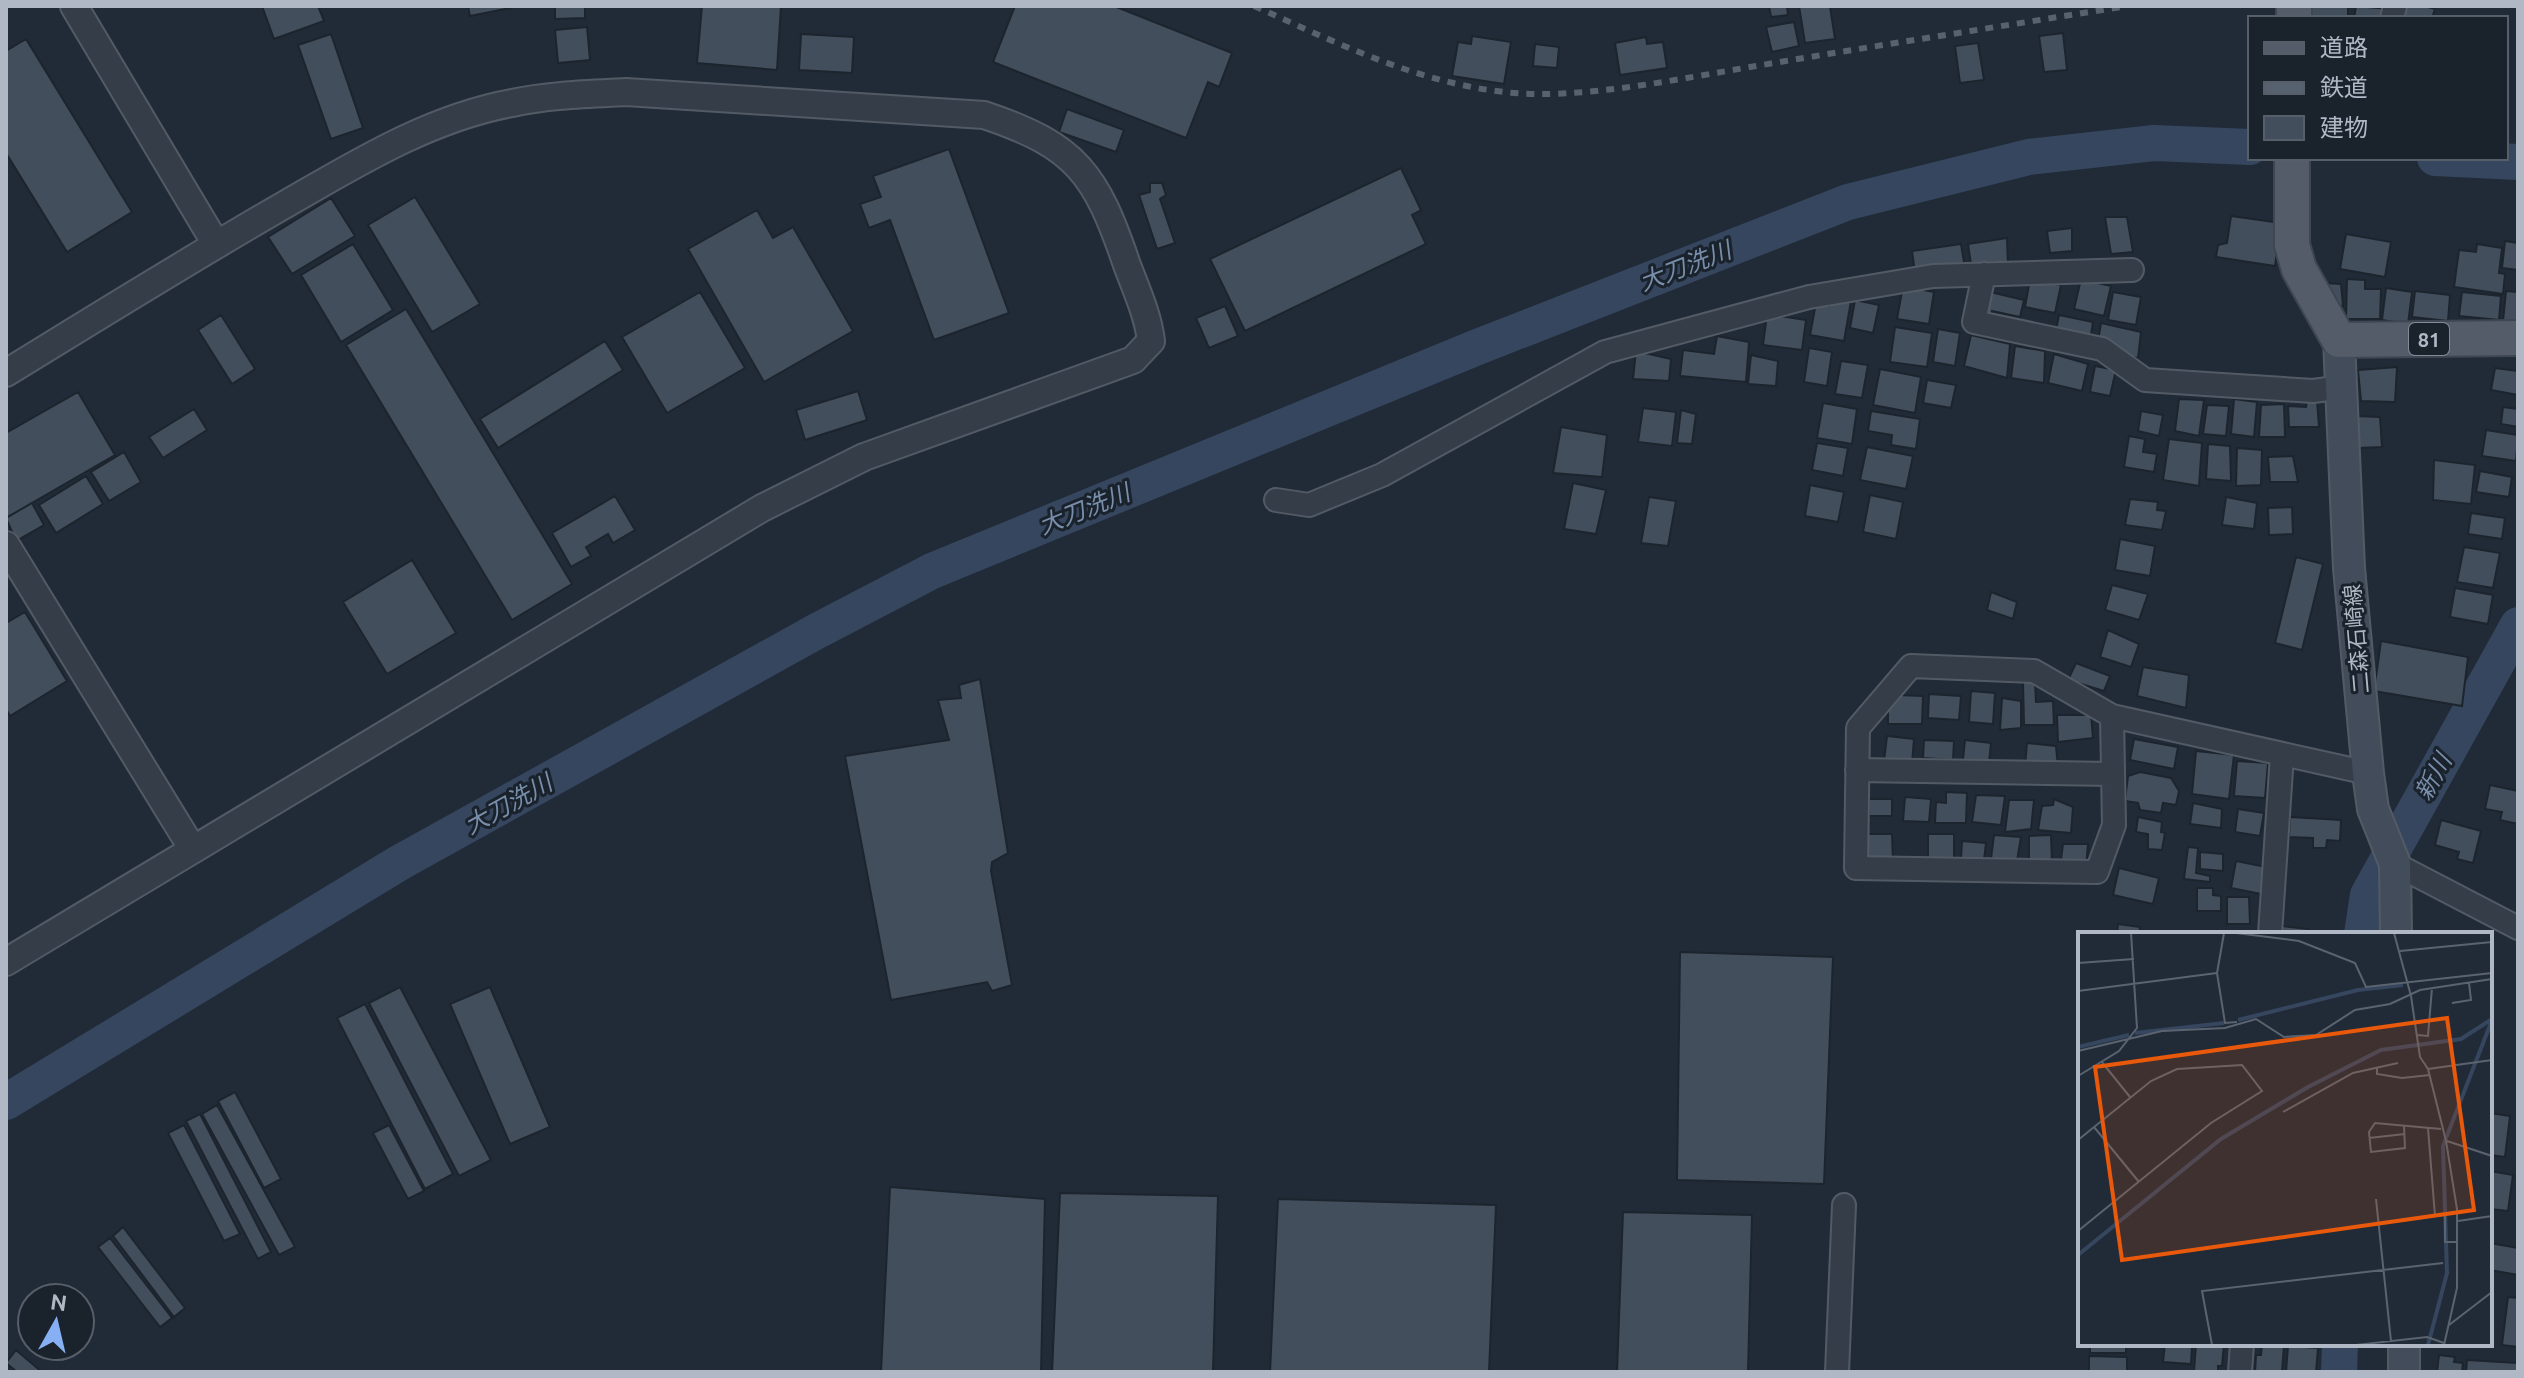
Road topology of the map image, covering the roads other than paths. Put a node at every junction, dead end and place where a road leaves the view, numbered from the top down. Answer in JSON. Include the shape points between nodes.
{"nodes":[{"id":1,"x":74,"y":6,"type":"edge"},
{"id":2,"x":2292,"y":160,"type":"edge"},
{"id":3,"x":216,"y":244,"type":"junction"},
{"id":4,"x":2132,"y":270,"type":"dead end"},
{"id":5,"x":1984,"y":274,"type":"junction"},
{"id":6,"x":2518,"y":338,"type":"edge"},
{"id":7,"x":2339,"y":340,"type":"junction"},
{"id":8,"x":6,"y":373,"type":"edge"},
{"id":9,"x":2343,"y":387,"type":"junction"},
{"id":10,"x":1276,"y":500,"type":"dead end"},
{"id":11,"x":6,"y":545,"type":"edge"},
{"id":12,"x":2112,"y":716,"type":"junction"},
{"id":13,"x":2282,"y":755,"type":"junction"},
{"id":14,"x":1857,"y":770,"type":"junction"},
{"id":15,"x":2368,"y":773,"type":"junction"},
{"id":16,"x":2113,"y":774,"type":"junction"},
{"id":17,"x":192,"y":848,"type":"junction"},
{"id":18,"x":2395,"y":864,"type":"junction"},
{"id":19,"x":2518,"y":928,"type":"edge"},
{"id":20,"x":2270,"y":932,"type":"edge"},
{"id":21,"x":2396,"y":932,"type":"edge"},
{"id":22,"x":6,"y":962,"type":"edge"},
{"id":23,"x":1844,"y":1205,"type":"dead end"},
{"id":24,"x":2242,"y":1346,"type":"edge"},
{"id":25,"x":2404,"y":1346,"type":"edge"},
{"id":26,"x":1837,"y":1372,"type":"edge"},
{"id":27,"x":2240,"y":1372,"type":"edge"},
{"id":28,"x":2404,"y":1372,"type":"edge"}],
"edges":[{"from":1,"to":3,"type":"street"},
{"from":2,"to":7,"type":"main road","via":[[2292,245],[2299,269]]},
{"from":3,"to":8,"type":"street"},
{"from":3,"to":17,"type":"street","via":[[382,149],[510,103],[626,92],[984,115],[1058,147],[1090,180],[1107,207],[1151,341],[1133,360],[864,457],[762,508]]},
{"from":4,"to":5,"type":"street"},
{"from":5,"to":9,"type":"street","via":[[1974,322],[2102,349],[2145,380],[2313,391]]},
{"from":5,"to":10,"type":"street","via":[[1933,276],[1809,297],[1605,352],[1382,475],[1309,505]]},
{"from":6,"to":7,"type":"main road","number":"81"},
{"from":7,"to":9,"type":"main road","name":"二森石崎線"},
{"from":9,"to":15,"type":"main road","name":"二森石崎線","via":[[2349,568]]},
{"from":11,"to":17,"type":"street"},
{"from":12,"to":13,"type":"street"},
{"from":12,"to":14,"type":"street","via":[[2034,671],[1911,666],[1858,728]]},
{"from":12,"to":16,"type":"street"},
{"from":13,"to":15,"type":"street"},
{"from":13,"to":20,"type":"street"},
{"from":14,"to":16,"type":"street"},
{"from":14,"to":16,"type":"street","via":[[1856,868],[2097,872],[2114,825]]},
{"from":15,"to":18,"type":"main road","name":"二森石崎線","via":[[2373,809]]},
{"from":17,"to":22,"type":"street"},
{"from":18,"to":19,"type":"street"},
{"from":18,"to":21,"type":"main road","name":"二森石崎線"},
{"from":23,"to":26,"type":"street"},
{"from":24,"to":27,"type":"street"},
{"from":25,"to":28,"type":"main road"}]}
